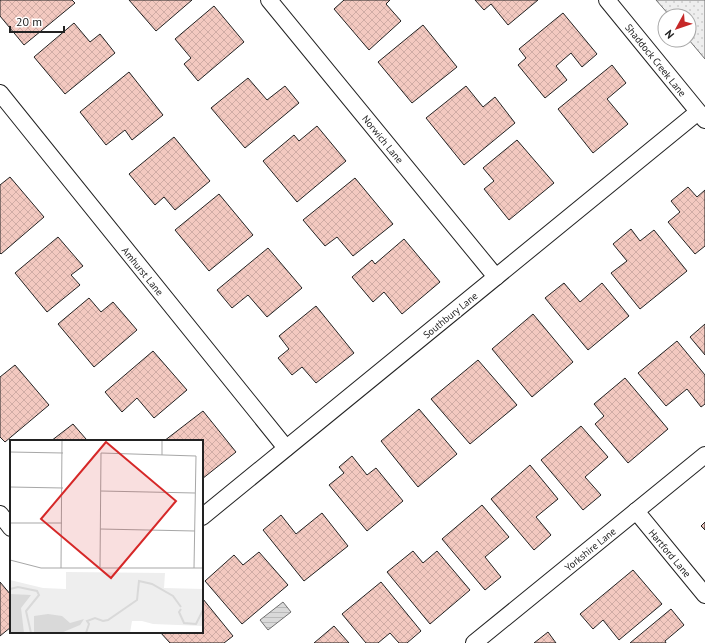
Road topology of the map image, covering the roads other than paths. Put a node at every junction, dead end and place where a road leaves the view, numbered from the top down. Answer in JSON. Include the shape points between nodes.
{"nodes":[{"id":1,"x":269,"y":0,"type":"edge"},
{"id":2,"x":607,"y":0,"type":"edge"},
{"id":3,"x":0,"y":93,"type":"edge"},
{"id":4,"x":701,"y":116,"type":"edge"},
{"id":5,"x":496,"y":277,"type":"junction"},
{"id":6,"x":286,"y":448,"type":"junction"},
{"id":7,"x":705,"y":455,"type":"edge"},
{"id":8,"x":636,"y":511,"type":"junction"},
{"id":9,"x":0,"y":514,"type":"edge"},
{"id":10,"x":203,"y":516,"type":"edge"},
{"id":11,"x":10,"y":527,"type":"edge"},
{"id":12,"x":705,"y":595,"type":"edge"},
{"id":13,"x":474,"y":643,"type":"edge"}],
"edges":[{"from":1,"to":5,"type":"street","name":"Norwich Lane"},
{"from":2,"to":4,"type":"street","name":"Shaddock Creek Lane"},
{"from":3,"to":6,"type":"street","name":"Amhurst Lane"},
{"from":4,"to":5,"type":"street","name":"Southbury Lane"},
{"from":5,"to":6,"type":"street","name":"Southbury Lane"},
{"from":6,"to":10,"type":"street","name":"Southbury Lane"},
{"from":7,"to":8,"type":"street","name":"Yorkshire Lane"},
{"from":8,"to":12,"type":"street","name":"Hartford Lane"},
{"from":8,"to":13,"type":"street","name":"Yorkshire Lane"},
{"from":9,"to":11,"type":"street"}]}
